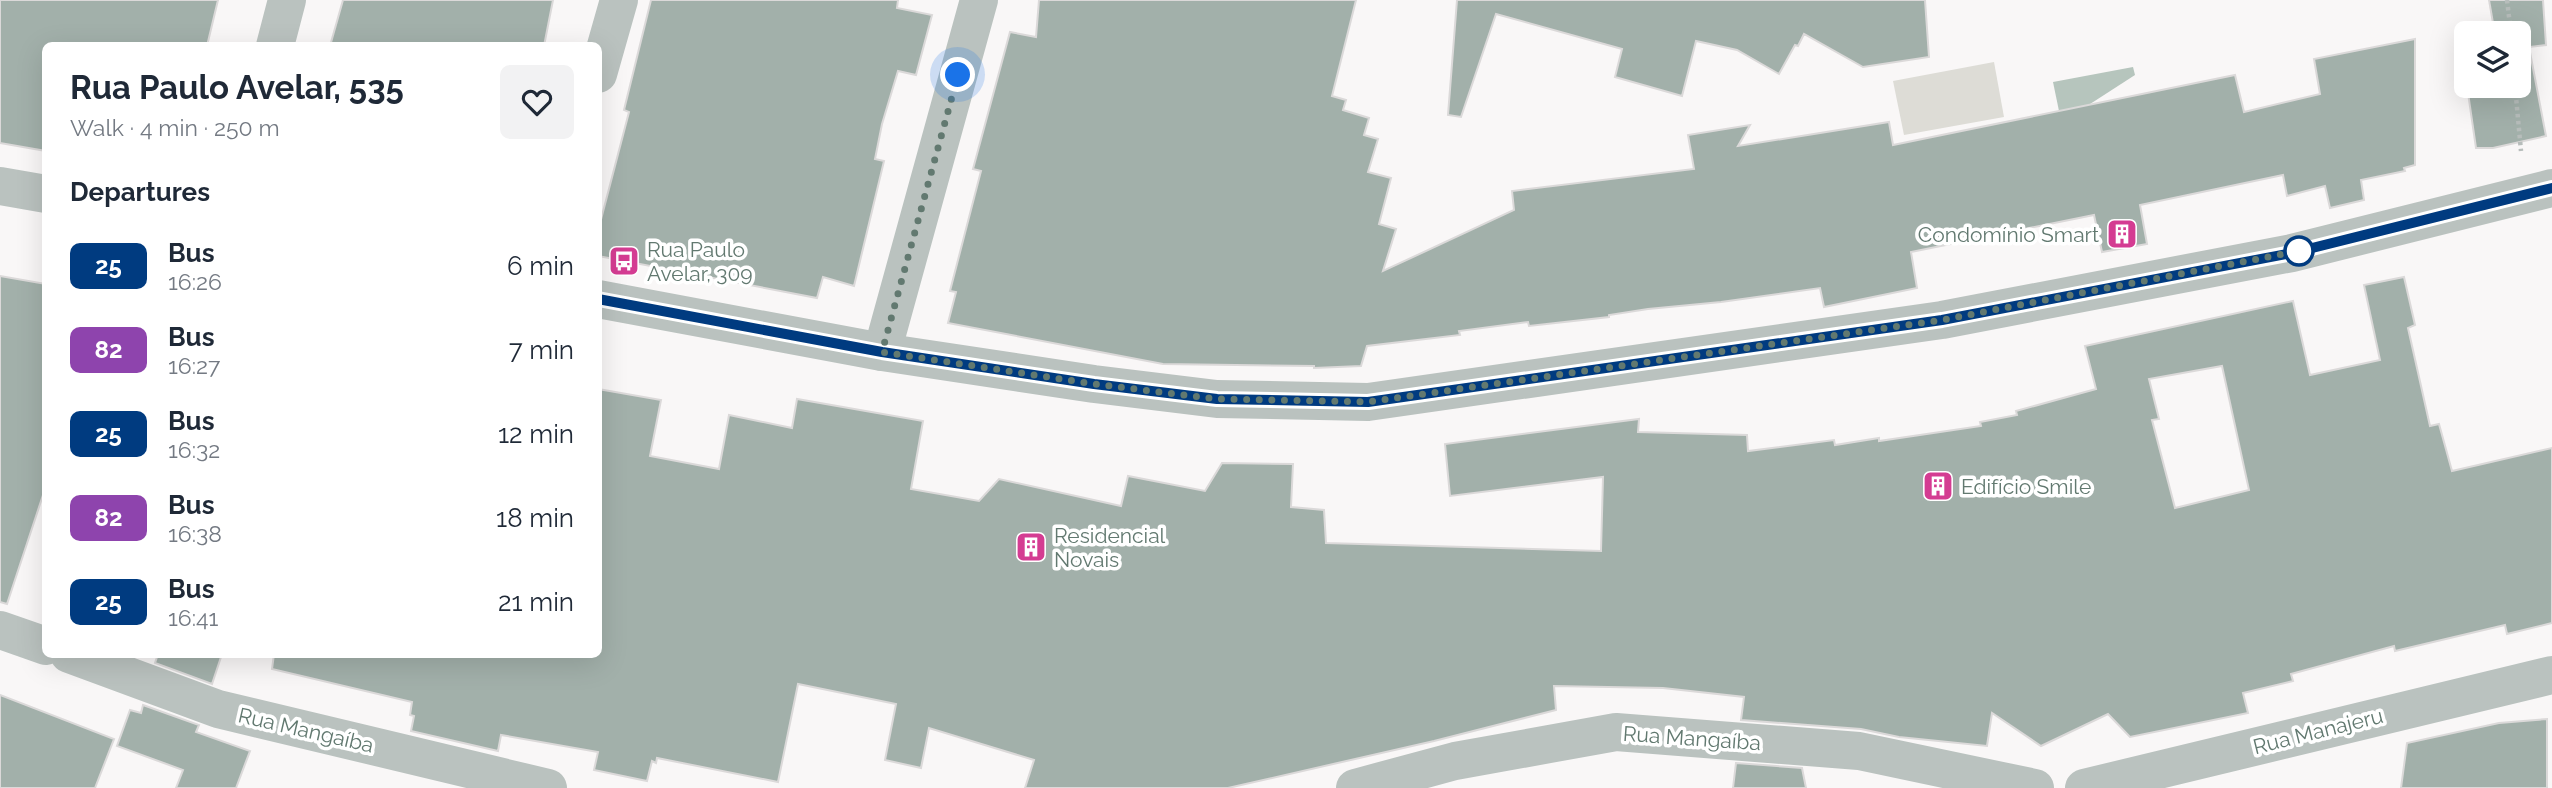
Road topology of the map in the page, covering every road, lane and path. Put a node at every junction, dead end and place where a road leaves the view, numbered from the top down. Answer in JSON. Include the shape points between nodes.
{"nodes":[{"id":1,"x":287,"y":0,"type":"edge"},
{"id":2,"x":619,"y":0,"type":"edge"},
{"id":3,"x":979,"y":0,"type":"edge"},
{"id":4,"x":2508,"y":0,"type":"edge"},
{"id":5,"x":2510,"y":21,"type":"edge"},
{"id":6,"x":276,"y":42,"type":"edge"},
{"id":7,"x":602,"y":60,"type":"edge"},
{"id":8,"x":2518,"y":98,"type":"edge"},
{"id":9,"x":0,"y":186,"type":"edge"},
{"id":10,"x":2539,"y":191,"type":"edge"},
{"id":11,"x":42,"y":193,"type":"edge"},
{"id":12,"x":602,"y":300,"type":"edge"},
{"id":13,"x":882,"y":352,"type":"junction"},
{"id":14,"x":0,"y":629,"type":"edge"},
{"id":15,"x":42,"y":645,"type":"edge"},
{"id":16,"x":80,"y":658,"type":"edge"},
{"id":17,"x":2552,"y":675,"type":"edge"},
{"id":18,"x":1916,"y":775,"type":"edge"},
{"id":19,"x":548,"y":788,"type":"edge"},
{"id":20,"x":1355,"y":788,"type":"edge"},
{"id":21,"x":2035,"y":788,"type":"edge"},
{"id":22,"x":2084,"y":788,"type":"edge"}],
"edges":[{"from":1,"to":6,"type":"street"},
{"from":2,"to":7,"type":"street"},
{"from":3,"to":13,"type":"street"},
{"from":4,"to":5,"type":"path"},
{"from":8,"to":10,"type":"path"},
{"from":9,"to":11,"type":"street"},
{"from":10,"to":13,"type":"street","via":[[2292,253],[1942,320],[1368,402],[1217,399]]},
{"from":12,"to":13,"type":"street"},
{"from":14,"to":15,"type":"street"},
{"from":16,"to":19,"type":"street","name":"Rua Mangaíba","via":[[218,709]]},
{"from":17,"to":22,"type":"street","name":"Rua Manajeru"},
{"from":18,"to":20,"type":"street","name":"Rua Mangaíba","via":[[1859,751],[1616,732],[1455,761]]},
{"from":18,"to":21,"type":"street","name":"Rua Mangaíba"}]}
